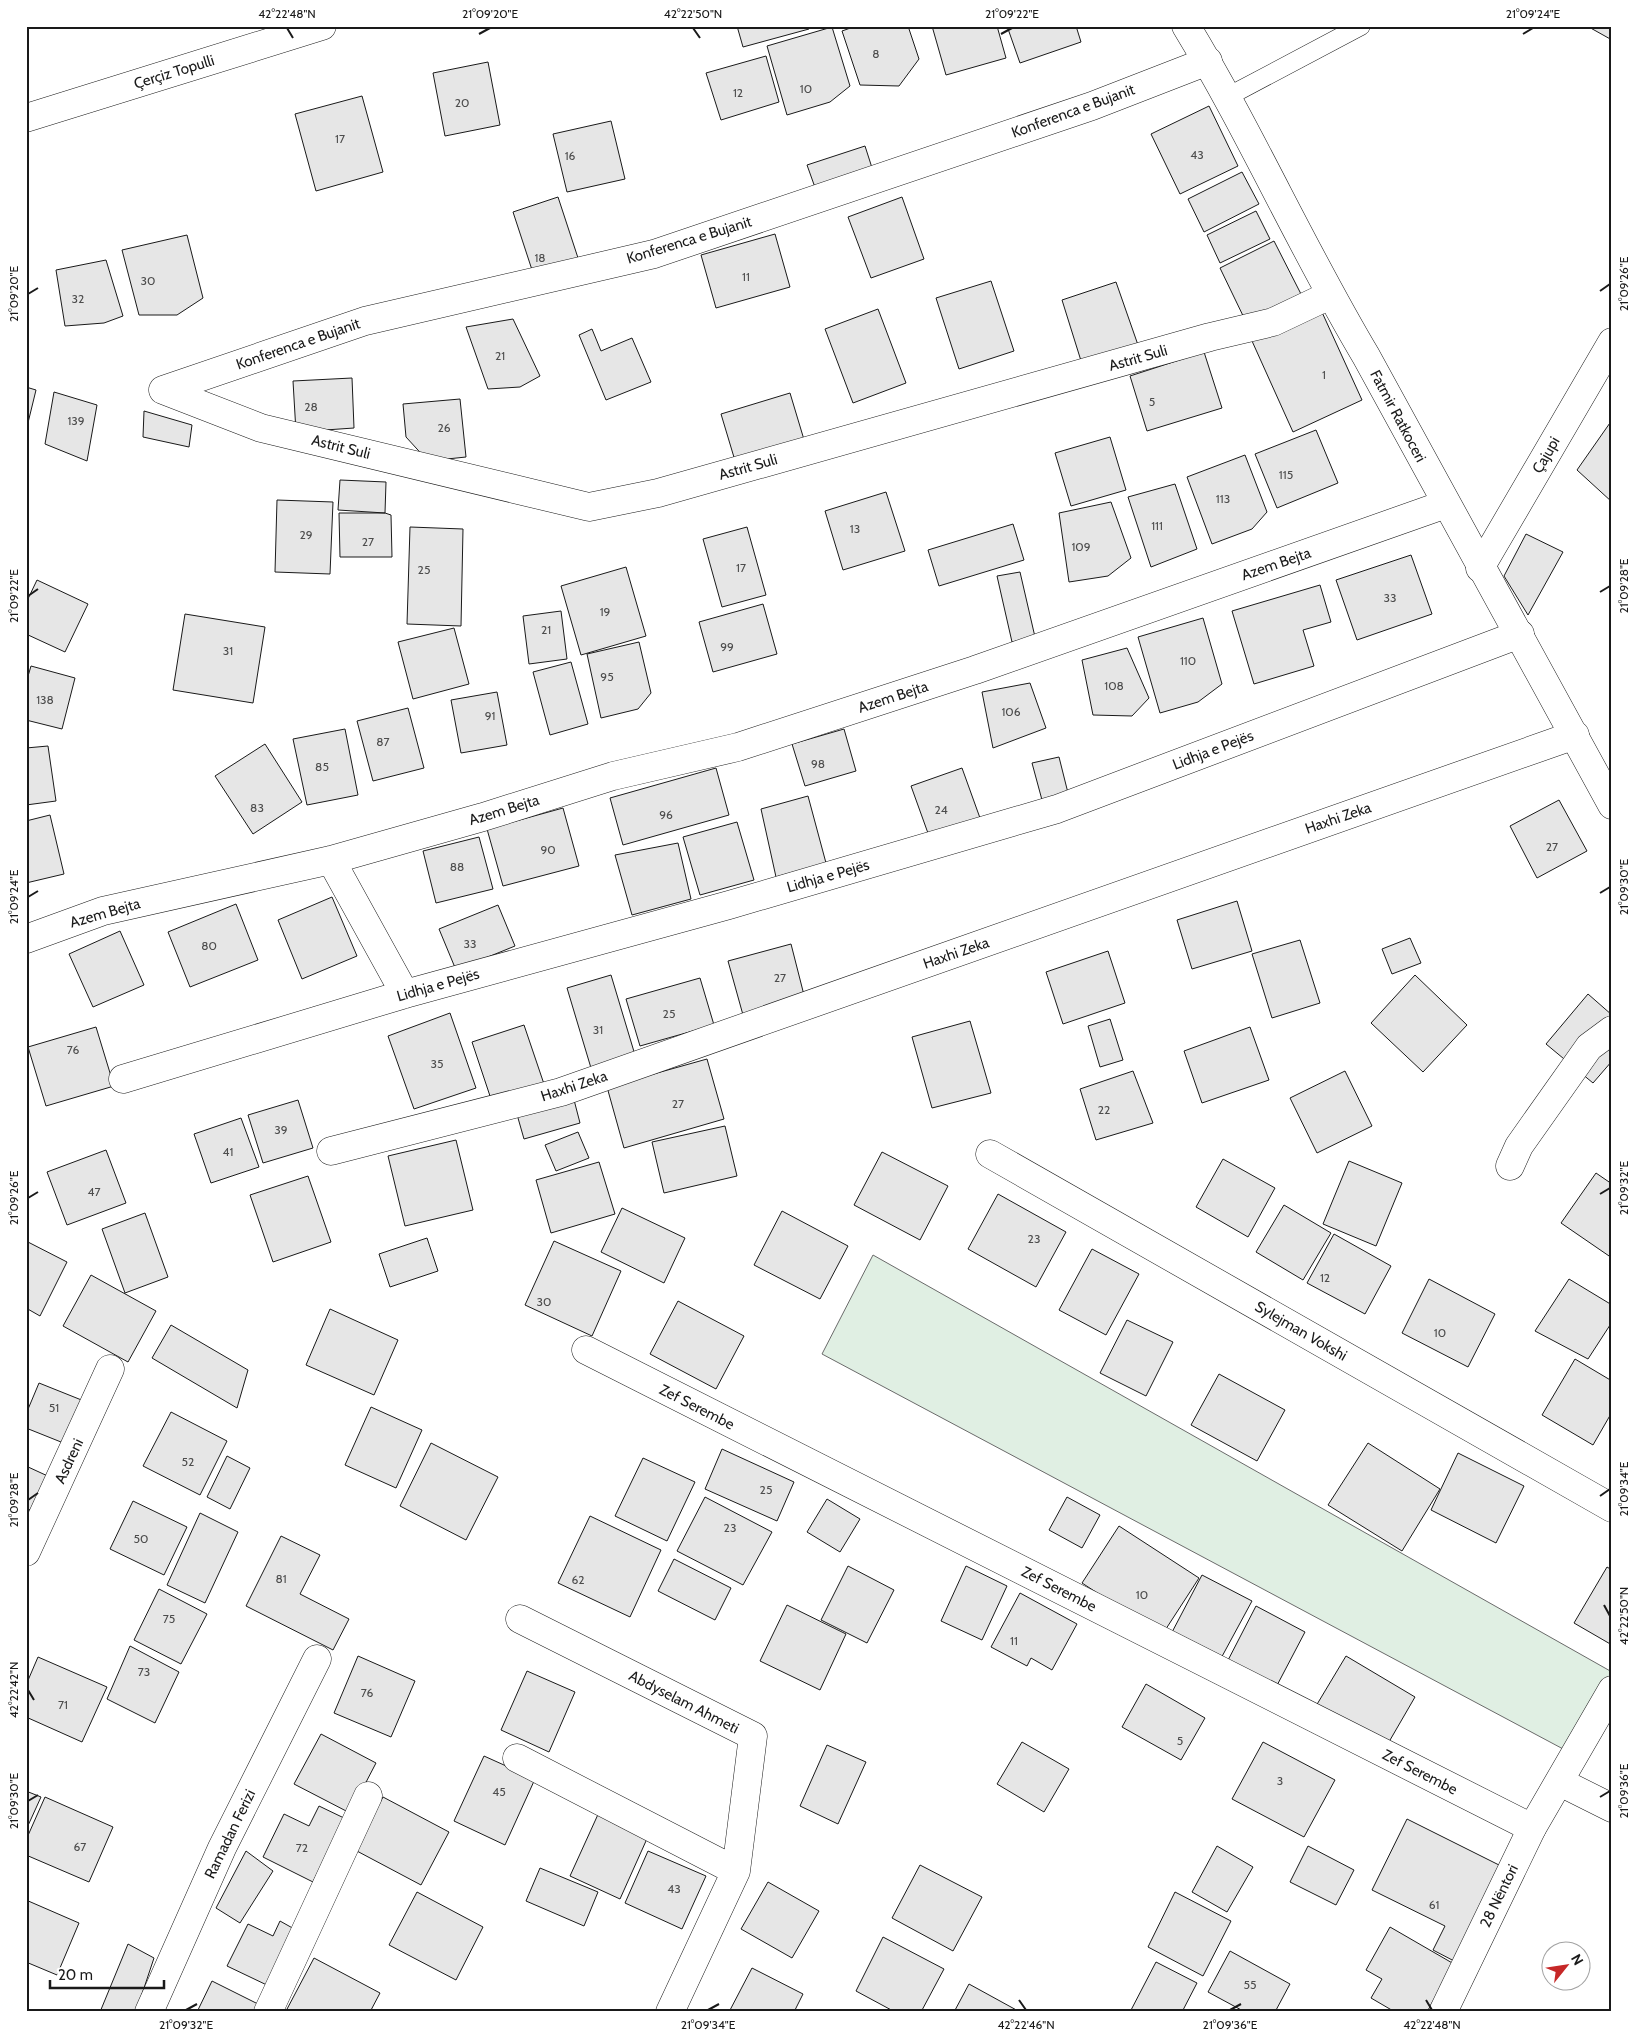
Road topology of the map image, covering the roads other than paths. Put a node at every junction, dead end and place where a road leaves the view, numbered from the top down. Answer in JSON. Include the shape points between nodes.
{"nodes":[{"id":1,"x":322,"y":26,"type":"edge"},
{"id":2,"x":1186,"y":26,"type":"edge"},
{"id":3,"x":1361,"y":26,"type":"edge"},
{"id":4,"x":1208,"y":61,"type":"junction"},
{"id":5,"x":1227,"y":97,"type":"junction"},
{"id":6,"x":26,"y":118,"type":"edge"},
{"id":7,"x":1330,"y":296,"type":"junction"},
{"id":8,"x":1612,"y":342,"type":"edge"},
{"id":9,"x":163,"y":390,"type":"joint"},
{"id":10,"x":1446,"y":504,"type":"junction"},
{"id":11,"x":1480,"y":568,"type":"junction"},
{"id":12,"x":1520,"y":634,"type":"junction"},
{"id":13,"x":1575,"y":735,"type":"junction"},
{"id":14,"x":1612,"y":804,"type":"edge"},
{"id":15,"x":331,"y":860,"type":"junction"},
{"id":16,"x":26,"y":938,"type":"edge"},
{"id":17,"x":405,"y":994,"type":"junction"},
{"id":18,"x":1612,"y":1030,"type":"edge"},
{"id":19,"x":123,"y":1079,"type":"dead end"},
{"id":20,"x":331,"y":1151,"type":"dead end"},
{"id":21,"x":990,"y":1154,"type":"dead end"},
{"id":22,"x":1510,"y":1166,"type":"dead end"},
{"id":23,"x":586,"y":1350,"type":"dead end"},
{"id":24,"x":110,"y":1369,"type":"dead end"},
{"id":25,"x":1612,"y":1508,"type":"edge"},
{"id":26,"x":26,"y":1552,"type":"edge"},
{"id":27,"x":520,"y":1619,"type":"dead end"},
{"id":28,"x":317,"y":1660,"type":"dead end"},
{"id":29,"x":1612,"y":1690,"type":"edge"},
{"id":30,"x":517,"y":1758,"type":"dead end"},
{"id":31,"x":1560,"y":1782,"type":"junction"},
{"id":32,"x":368,"y":1796,"type":"dead end"},
{"id":33,"x":1612,"y":1808,"type":"edge"},
{"id":34,"x":1532,"y":1828,"type":"junction"},
{"id":35,"x":736,"y":1871,"type":"junction"},
{"id":36,"x":149,"y":2012,"type":"edge"},
{"id":37,"x":268,"y":2012,"type":"edge"},
{"id":38,"x":670,"y":2012,"type":"edge"},
{"id":39,"x":1443,"y":2012,"type":"edge"}],
"edges":[{"from":1,"to":6,"type":"street","name":"Çerçiz Topulli"},
{"from":2,"to":4,"type":"street","name":"Fatmir Ratkoceri"},
{"from":3,"to":5,"type":"lane"},
{"from":4,"to":5,"type":"street","name":"Fatmir Ratkoceri"},
{"from":4,"to":9,"type":"street","name":"Konferenca e Bujanit","via":[[1092,106],[654,254],[365,321]]},
{"from":5,"to":7,"type":"street","name":"Fatmir Ratkoceri"},
{"from":7,"to":9,"type":"street","name":"Astrit Suli","via":[[1273,322],[658,493],[589,507],[261,428]]},
{"from":7,"to":10,"type":"street","name":"Fatmir Ratkoceri"},
{"from":8,"to":11,"type":"street","name":"Çajupi"},
{"from":10,"to":11,"type":"street","name":"Fatmir Ratkoceri"},
{"from":10,"to":15,"type":"street","name":"Azem Bejta","via":[[984,667],[738,747],[613,776]]},
{"from":11,"to":12,"type":"street","name":"Fatmir Ratkoceri"},
{"from":12,"to":13,"type":"street","name":"Fatmir Ratkoceri"},
{"from":12,"to":17,"type":"street","name":"Lidhja e Pejës","via":[[1057,809],[729,905]]},
{"from":13,"to":14,"type":"street","name":"Fatmir Ratkoceri"},
{"from":13,"to":20,"type":"street","name":"Haxhi Zeka","via":[[561,1092]]},
{"from":15,"to":16,"type":"street","name":"Azem Bejta","via":[[104,911]]},
{"from":15,"to":17,"type":"street"},
{"from":17,"to":19,"type":"street","name":"Lidhja e Pejës"},
{"from":18,"to":22,"type":"street","via":[[1589,1047],[1519,1146]]},
{"from":21,"to":25,"type":"street","name":"Sylejman Vokshi"},
{"from":23,"to":34,"type":"street","name":"Zef Serembe"},
{"from":24,"to":26,"type":"street","name":"Asdreni"},
{"from":27,"to":35,"type":"street","name":"Abdyselam Ahmeti","via":[[754,1736]]},
{"from":28,"to":36,"type":"street","name":"Ramadan Ferizi","via":[[222,1848]]},
{"from":29,"to":31,"type":"street","name":"28 Nëntori"},
{"from":30,"to":35,"type":"street"},
{"from":31,"to":33,"type":"street"},
{"from":31,"to":34,"type":"street","name":"28 Nëntori"},
{"from":32,"to":37,"type":"street"},
{"from":34,"to":39,"type":"street","name":"28 Nëntori"},
{"from":35,"to":38,"type":"street","name":"Abdyselam Ahmeti"}]}
